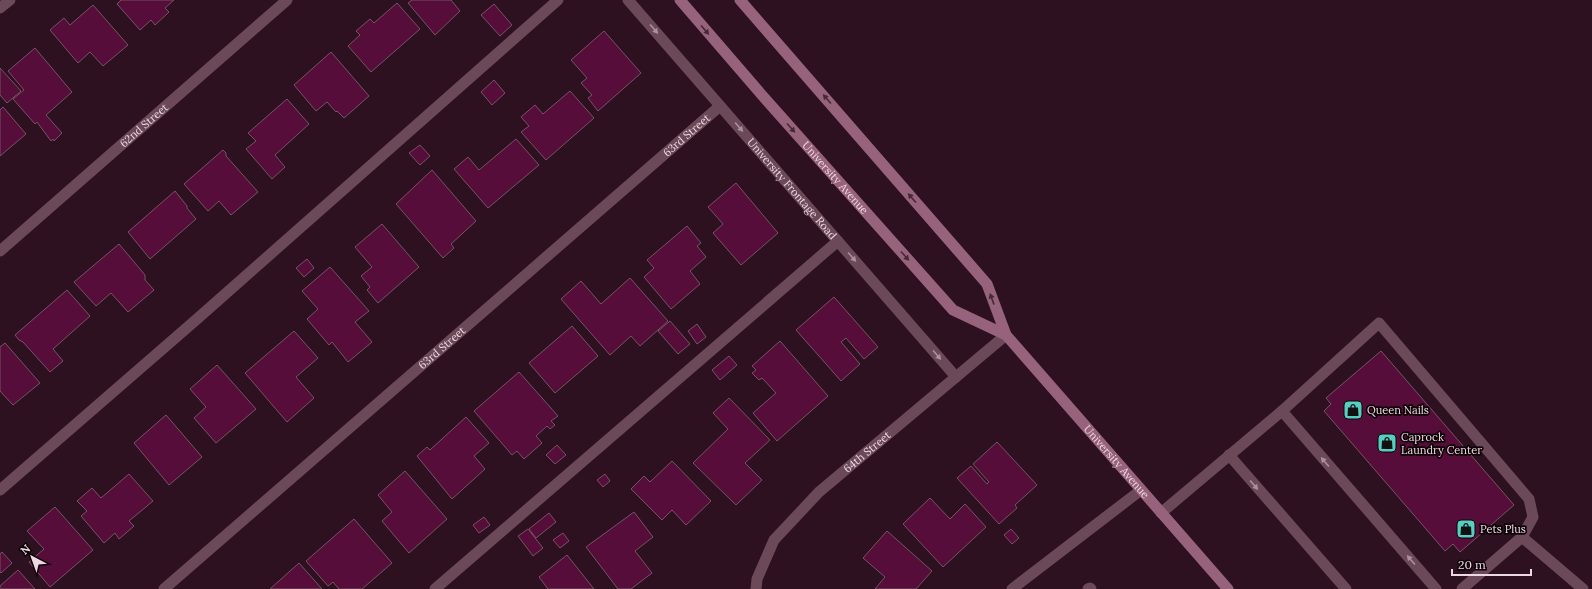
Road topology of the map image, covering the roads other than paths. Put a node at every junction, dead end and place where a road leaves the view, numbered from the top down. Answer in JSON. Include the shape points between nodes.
{"nodes":[{"id":1,"x":10,"y":0,"type":"edge"},
{"id":2,"x":287,"y":0,"type":"edge"},
{"id":3,"x":558,"y":0,"type":"edge"},
{"id":4,"x":628,"y":0,"type":"edge"},
{"id":5,"x":680,"y":0,"type":"edge"},
{"id":6,"x":740,"y":0,"type":"edge"},
{"id":7,"x":0,"y":8,"type":"edge"},
{"id":8,"x":720,"y":106,"type":"junction"},
{"id":9,"x":838,"y":241,"type":"junction"},
{"id":10,"x":0,"y":251,"type":"edge"},
{"id":11,"x":1006,"y":335,"type":"junction"},
{"id":12,"x":956,"y":377,"type":"junction"},
{"id":13,"x":1282,"y":411,"type":"junction"},
{"id":14,"x":1229,"y":455,"type":"junction"},
{"id":15,"x":0,"y":490,"type":"edge"},
{"id":16,"x":1141,"y":490,"type":"junction"},
{"id":17,"x":1161,"y":513,"type":"junction"},
{"id":18,"x":1522,"y":537,"type":"junction"},
{"id":19,"x":164,"y":589,"type":"edge"},
{"id":20,"x":435,"y":589,"type":"edge"},
{"id":21,"x":756,"y":589,"type":"edge"},
{"id":22,"x":1012,"y":589,"type":"edge"},
{"id":23,"x":1228,"y":589,"type":"edge"},
{"id":24,"x":1346,"y":589,"type":"edge"},
{"id":25,"x":1436,"y":589,"type":"edge"},
{"id":26,"x":1462,"y":589,"type":"edge"},
{"id":27,"x":1583,"y":589,"type":"edge"}],
"edges":[{"from":1,"to":7,"type":"street"},
{"from":2,"to":10,"type":"street","name":"62nd Street"},
{"from":3,"to":15,"type":"street"},
{"from":4,"to":8,"type":"street","name":"University Frontage Road","one_way":true},
{"from":5,"to":11,"type":"main road","name":"University Avenue","one_way":true,"via":[[953,310]]},
{"from":11,"to":6,"type":"main road","name":"University Avenue","one_way":true,"via":[[987,284]]},
{"from":8,"to":9,"type":"street","name":"University Frontage Road","one_way":true},
{"from":8,"to":19,"type":"street","name":"63rd Street"},
{"from":9,"to":12,"type":"street","name":"University Frontage Road","one_way":true},
{"from":9,"to":20,"type":"street"},
{"from":11,"to":12,"type":"street","name":"64th Street"},
{"from":11,"to":16,"type":"main road","name":"University Avenue"},
{"from":12,"to":21,"type":"street","name":"64th Street","via":[[819,492],[774,540],[757,579]]},
{"from":13,"to":14,"type":"street"},
{"from":13,"to":18,"type":"street","via":[[1379,323],[1529,499],[1533,517]]},
{"from":25,"to":13,"type":"street","one_way":true},
{"from":14,"to":17,"type":"street"},
{"from":14,"to":24,"type":"street","one_way":true},
{"from":16,"to":17,"type":"main road","name":"University Avenue"},
{"from":16,"to":22,"type":"street"},
{"from":17,"to":23,"type":"main road","name":"University Avenue"},
{"from":18,"to":26,"type":"street"},
{"from":18,"to":27,"type":"street"}]}
